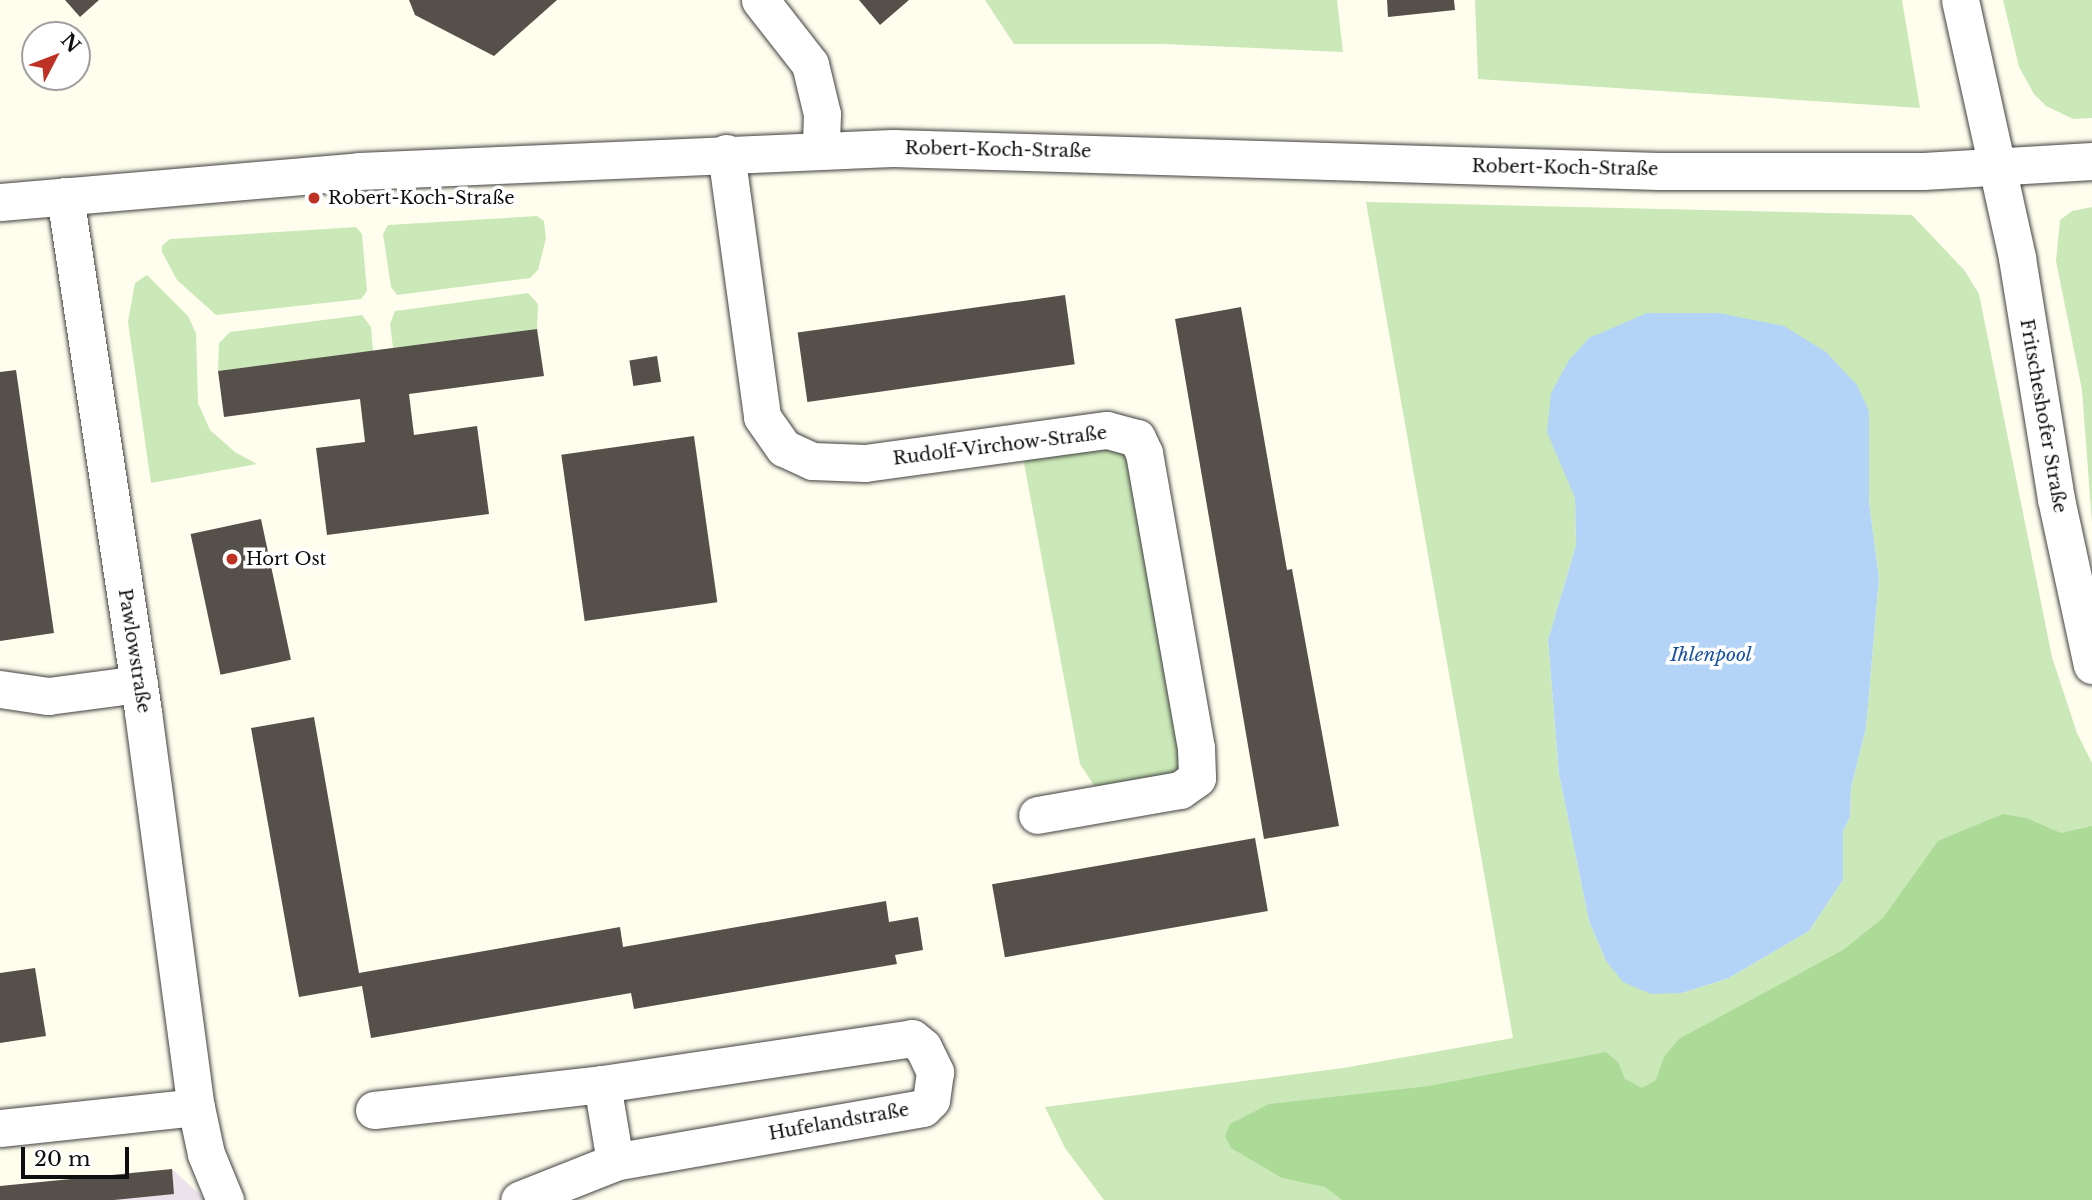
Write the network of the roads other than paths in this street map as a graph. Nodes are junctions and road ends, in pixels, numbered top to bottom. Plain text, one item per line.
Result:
1 (761, 0) edge
2 (1960, 0) edge
3 (821, 150) junction
4 (726, 153) junction
5 (2092, 161) edge
6 (1998, 166) junction
7 (65, 196) junction
8 (0, 202) edge
9 (2092, 665) edge
10 (139, 684) junction
11 (0, 689) edge
12 (1037, 815) dead end
13 (602, 1084) junction
14 (196, 1107) junction
15 (374, 1110) dead end
16 (0, 1128) edge
17 (615, 1162) junction
18 (222, 1199) edge
19 (519, 1200) edge

1 - 3 street
2 - 6 street, Fritscheshofer Straße
3 - 4 street, Robert-Koch-Straße
3 - 6 street, Robert-Koch-Straße
4 - 7 street, Robert-Koch-Straße
4 - 12 street, Rudolf-Virchow-Straße
5 - 6 street, Robert-Koch-Straße
6 - 9 street, Fritscheshofer Straße
7 - 8 street, Robert-Koch-Straße
7 - 10 street, Pawlowstraße
10 - 11 street
10 - 14 street, Pawlowstraße
13 - 15 street, Hufelandstraße
13 - 17 street
13 - 17 street, Hufelandstraße
14 - 16 street
14 - 18 street
17 - 19 street, Hufelandstraße

